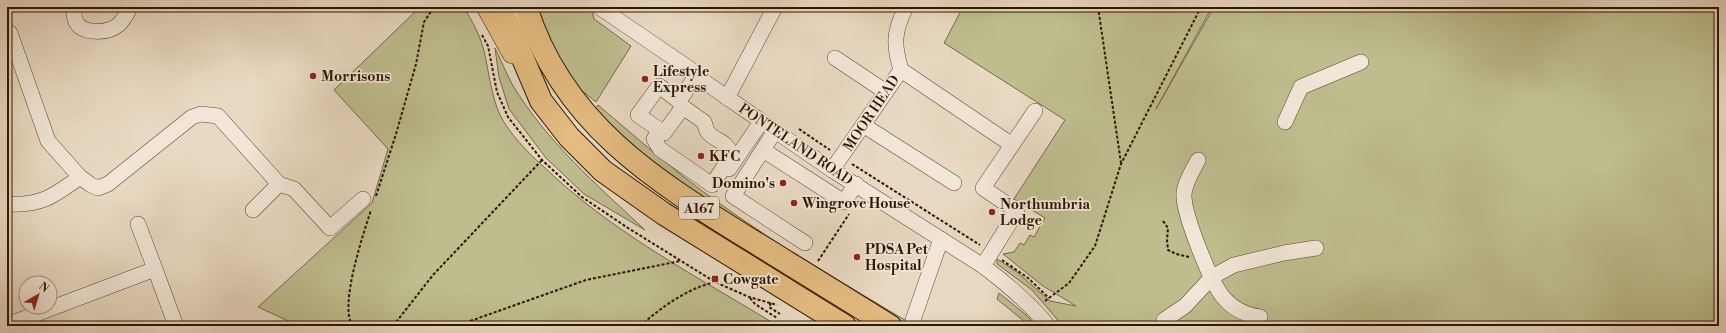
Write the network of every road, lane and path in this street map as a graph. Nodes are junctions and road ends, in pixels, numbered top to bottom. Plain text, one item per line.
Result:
1 (73, 7) edge
2 (130, 7) edge
3 (434, 7) edge
4 (486, 7) edge
5 (501, 7) edge
6 (514, 7) edge
7 (526, 7) edge
8 (599, 7) edge
9 (775, 7) edge
10 (906, 7) edge
11 (1098, 7) edge
12 (1200, 7) edge
13 (7, 34) edge
14 (482, 34) dead end
15 (835, 58) dead end
16 (1361, 62) dead end
17 (528, 70) junction
18 (901, 70) junction
19 (693, 72) junction
20 (886, 92) junction
21 (727, 98) junction
22 (541, 101) junction
23 (681, 104) junction
24 (1035, 111) dead end
25 (761, 122) junction
26 (1285, 122) dead end
27 (863, 124) junction
28 (795, 126) dead end
29 (660, 130) junction
30 (775, 132) junction
31 (1012, 145) junction
32 (763, 150) junction
33 (841, 157) junction
34 (542, 160) junction
35 (1198, 160) dead end
36 (1121, 164) junction
37 (728, 170) dead end
38 (832, 170) junction
39 (80, 177) junction
40 (954, 183) dead end
41 (279, 184) junction
42 (856, 184) junction
43 (370, 203) junction
44 (7, 204) edge
45 (252, 210) dead end
46 (851, 210) dead end
47 (1163, 221) dead end
48 (138, 224) dead end
49 (941, 239) junction
50 (805, 243) dead end
51 (1316, 248) dead end
52 (992, 252) junction
53 (1203, 255) junction
54 (681, 261) junction
55 (815, 265) dead end
56 (983, 266) junction
57 (155, 269) junction
58 (1212, 278) junction
59 (715, 282) junction
60 (749, 297) junction
61 (771, 303) junction
62 (782, 307) dead end
63 (780, 314) dead end
64 (1260, 317) dead end
65 (777, 318) dead end
66 (914, 320) dead end
67 (1164, 320) dead end
68 (7, 325) edge
69 (176, 326) edge
70 (353, 326) edge
71 (393, 326) edge
72 (456, 326) edge
73 (640, 326) edge
74 (845, 326) edge
75 (890, 326) edge
76 (1048, 326) edge

1 - 2 street
3 - 43 path
4 - 22 main road, A167
5 - 17 highway, A167
6 - 17 street
7 - 75 highway, A167
8 - 19 street, PONTELAND ROAD
9 - 21 street
10 - 18 street, MOOR HEAD
11 - 36 path
12 - 36 path
13 - 39 street
14 - 34 path
15 - 20 street
16 - 26 street
17 - 22 highway, A167
18 - 20 street, MOOR HEAD
18 - 31 street
19 - 21 street, PONTELAND ROAD
19 - 23 street
20 - 27 street, MOOR HEAD
21 - 25 street, PONTELAND ROAD
22 - 74 highway, A167
23 - 29 street
23 - 29 street
23 - 29 street
24 - 31 street
25 - 30 street, PONTELAND ROAD
25 - 37 street
27 - 33 street, MOOR HEAD
27 - 40 street
28 - 33 path
30 - 32 street
30 - 38 street, PONTELAND ROAD
31 - 52 street
32 - 42 street
32 - 50 street
33 - 38 street, MOOR HEAD
33 - 52 path
34 - 54 path
34 - 71 path
35 - 53 street
36 - 52 path
38 - 42 street, PONTELAND ROAD
39 - 41 street
39 - 44 street
41 - 43 street
41 - 45 street
42 - 49 street, PONTELAND ROAD
43 - 70 path
46 - 55 path
47 - 53 path
48 - 57 street
49 - 56 street, PONTELAND ROAD
49 - 66 street
51 - 58 street
52 - 56 street
53 - 58 street
54 - 59 path
54 - 72 path
56 - 76 street, PONTELAND ROAD
57 - 68 street
57 - 69 street
58 - 64 street
58 - 67 street
59 - 60 path
59 - 73 path
60 - 61 path
60 - 65 path
61 - 62 path
61 - 63 path

